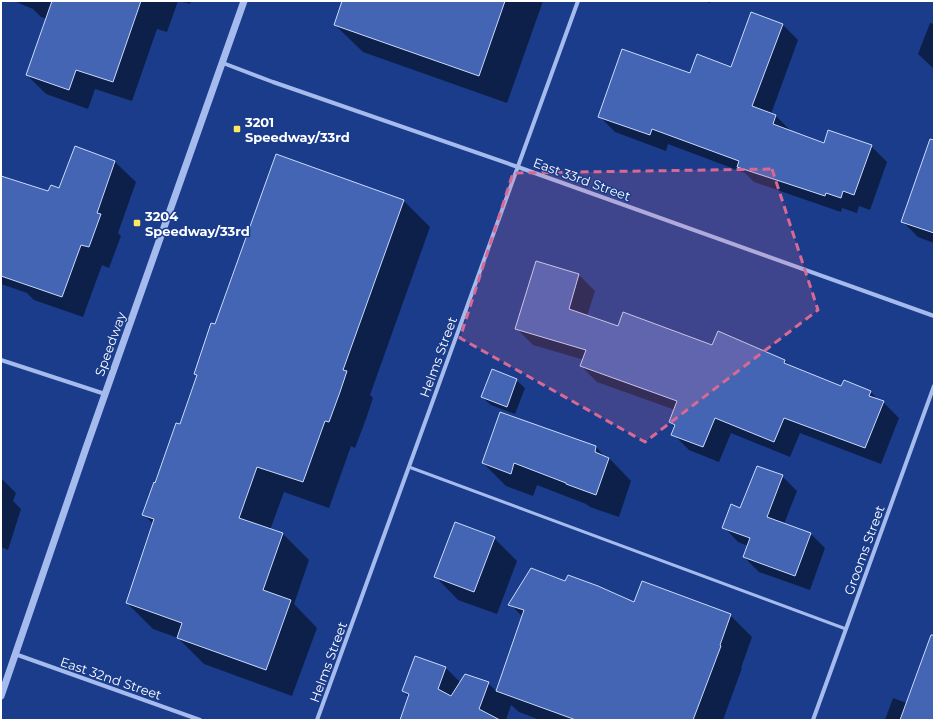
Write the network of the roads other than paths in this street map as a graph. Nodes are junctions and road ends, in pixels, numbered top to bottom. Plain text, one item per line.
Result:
1 (244, 1) edge
2 (578, 1) edge
3 (223, 63) junction
4 (518, 167) junction
5 (934, 316) edge
6 (1, 360) edge
7 (934, 386) edge
8 (105, 394) junction
9 (409, 467) junction
10 (846, 629) junction
11 (15, 654) junction
12 (1, 696) edge
13 (200, 720) edge
14 (317, 720) edge
15 (813, 720) edge

1 - 3 street, Speedway
2 - 4 street, Helms Street
3 - 4 street, East 33rd Street
3 - 8 street, Speedway
4 - 5 street, East 33rd Street
4 - 9 street, Helms Street
6 - 8 street
7 - 10 street, Grooms Street
8 - 11 street, Speedway
9 - 10 lane
9 - 14 street, Helms Street
10 - 15 street, Grooms Street
11 - 12 street, Speedway
11 - 13 street, East 32nd Street

